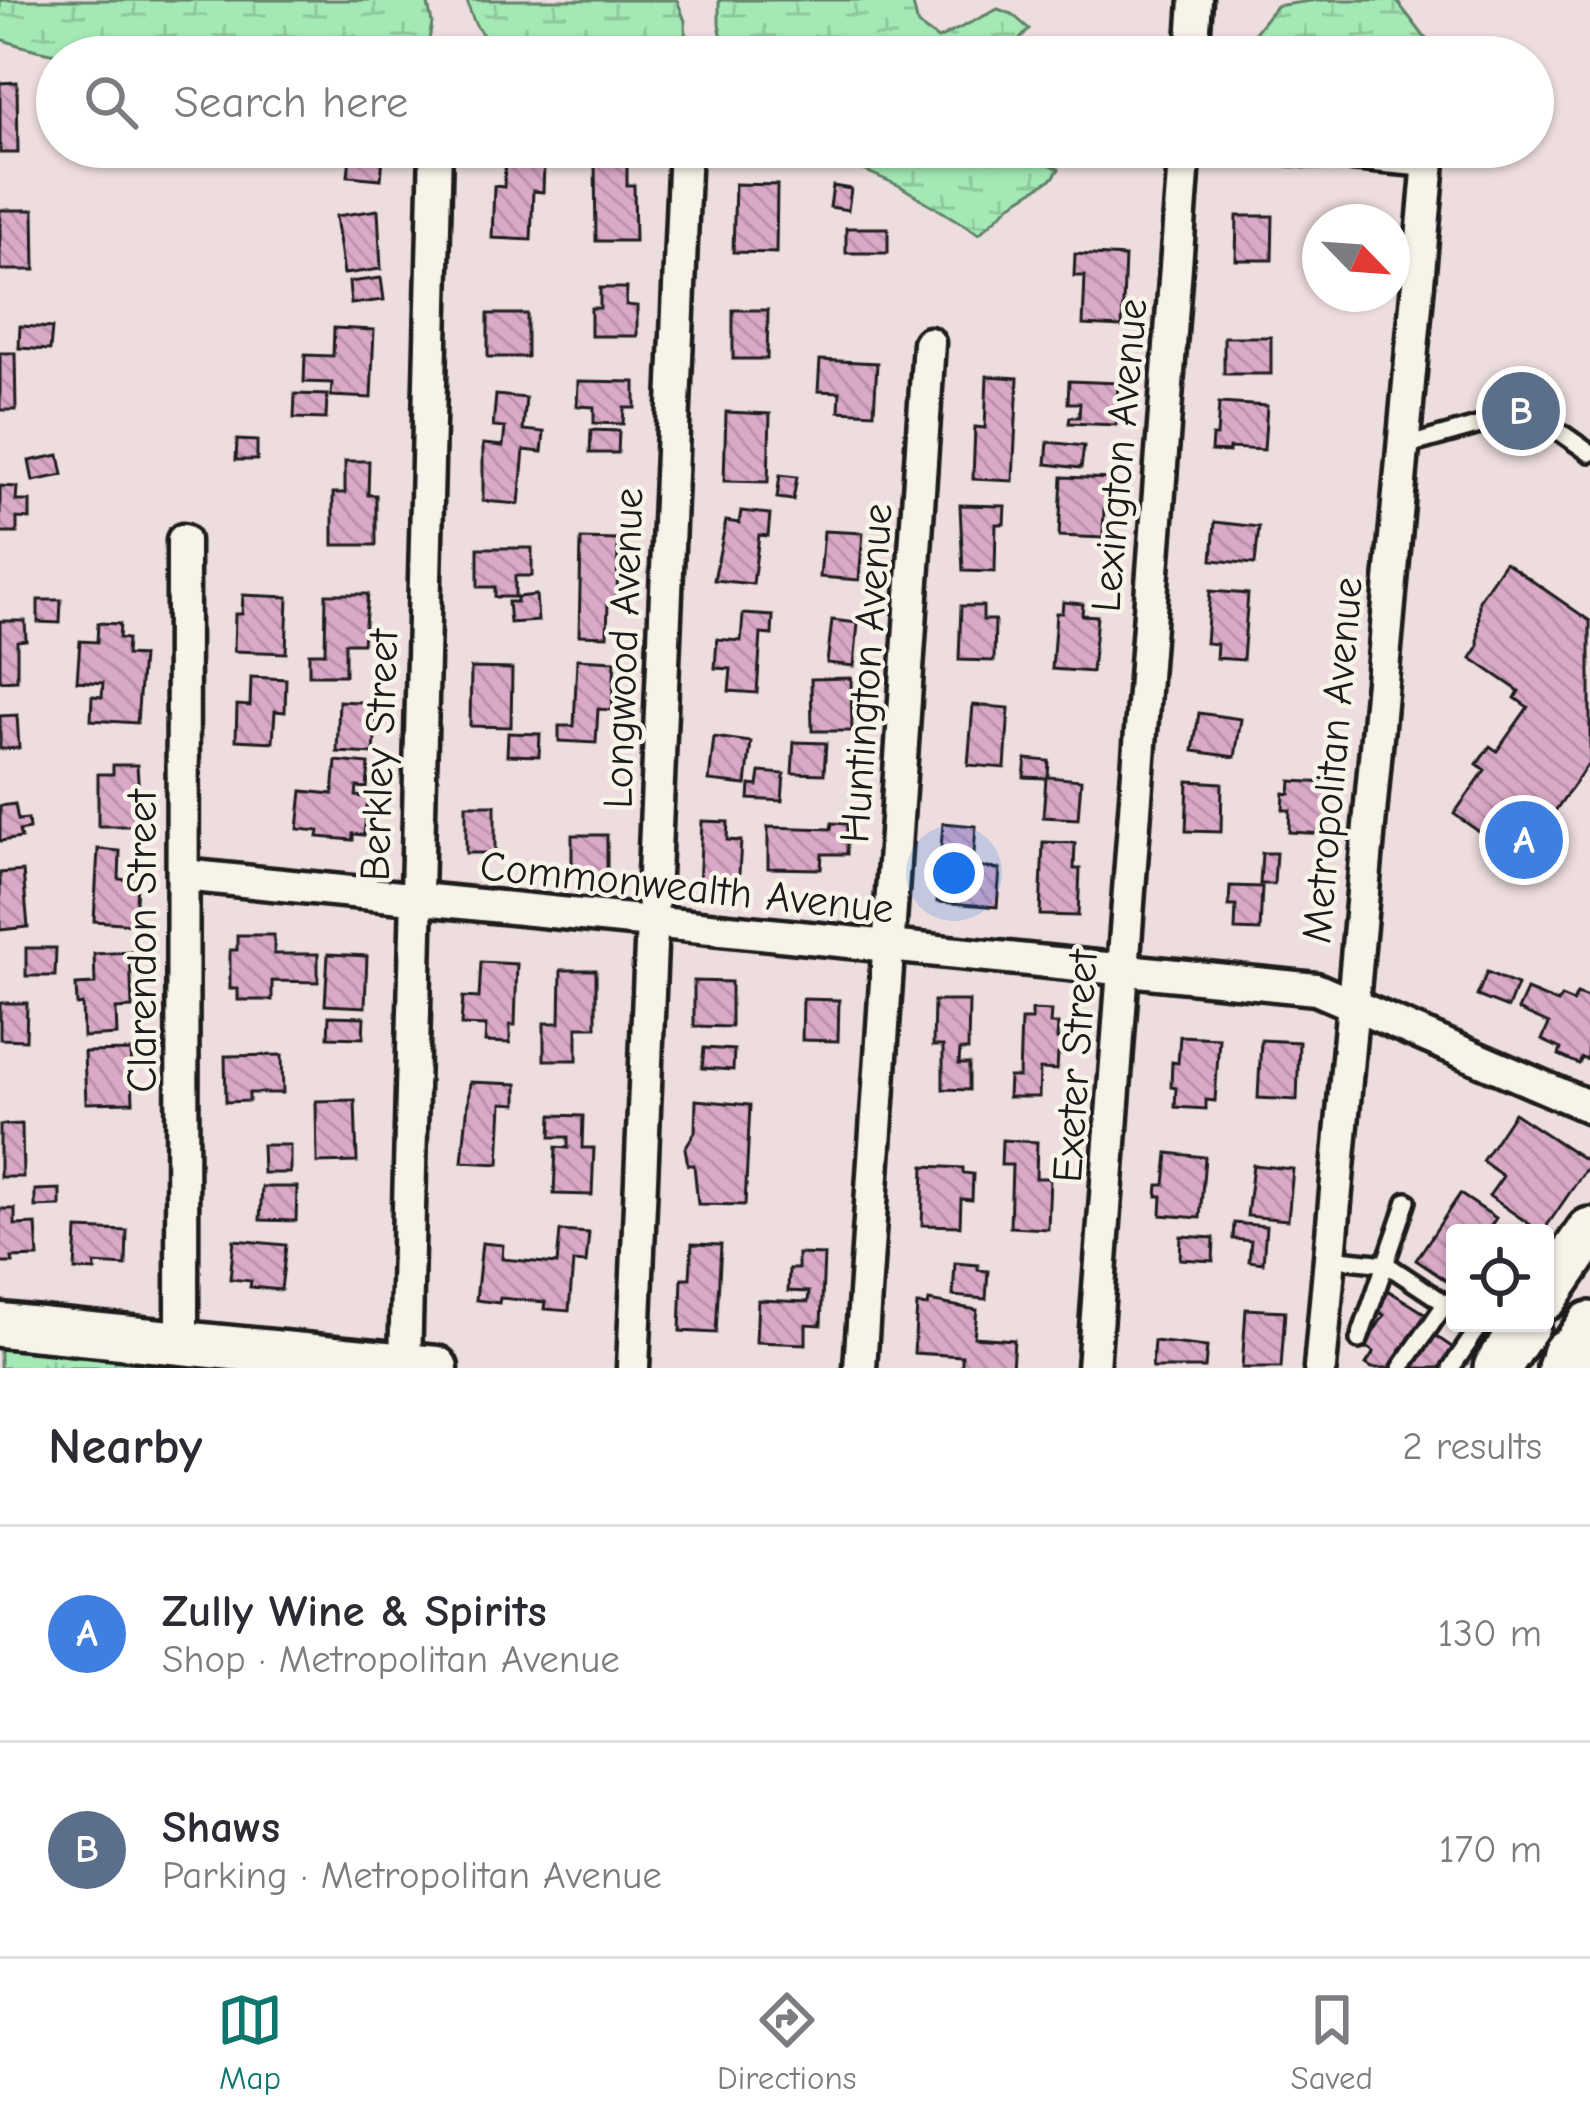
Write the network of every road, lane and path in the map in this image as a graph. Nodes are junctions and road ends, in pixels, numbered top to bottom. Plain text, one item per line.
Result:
1 (1196, 0) edge
2 (1193, 36) edge
3 (435, 168) edge
4 (685, 168) edge
5 (1183, 168) edge
6 (1428, 168) edge
7 (929, 344) dead end
8 (1402, 446) junction
9 (1590, 453) edge
10 (183, 540) dead end
11 (1136, 770) joint
12 (183, 875) junction
13 (417, 900) junction
14 (652, 922) junction
15 (889, 948) junction
16 (1123, 970) junction
17 (1352, 1004) junction
18 (1590, 1107) edge
19 (1407, 1201) dead end
20 (1590, 1231) edge
21 (1330, 1258) junction
22 (1386, 1264) junction
23 (1554, 1283) edge
24 (1446, 1303) edge
25 (1446, 1311) edge
26 (0, 1324) edge
27 (1359, 1340) dead end
28 (182, 1342) junction
29 (1531, 1345) edge
30 (420, 1366) edge
31 (633, 1368) edge
32 (860, 1368) edge
33 (1093, 1368) edge
34 (1320, 1368) edge
35 (1401, 1368) edge
36 (1451, 1368) edge

1 - 2 street
3 - 13 street, Berkley Street
4 - 14 street, Longwood Avenue
5 - 11 street, Lexington Avenue
6 - 8 street, Metropolitan Avenue
7 - 15 street, Huntington Avenue
8 - 9 lane
8 - 17 street, Metropolitan Avenue
10 - 12 street, Clarendon Street
11 - 16 street, Exeter Street
12 - 13 street, Commonwealth Avenue
12 - 28 street, Clarendon Street
13 - 14 street, Commonwealth Avenue
13 - 30 street, Berkley Street
14 - 15 street, Commonwealth Avenue
14 - 31 street, Longwood Avenue
15 - 16 street, Commonwealth Avenue
15 - 32 street, Huntington Avenue
16 - 17 street, Commonwealth Avenue
16 - 33 street, Exeter Street
17 - 18 street, Commonwealth Avenue
17 - 21 street, Metropolitan Avenue
19 - 22 lane
20 - 23 main road
21 - 22 lane
21 - 34 street, Metropolitan Avenue
22 - 24 lane
22 - 27 lane
25 - 35 lane
26 - 28 main road
28 - 30 main road
29 - 36 lane

